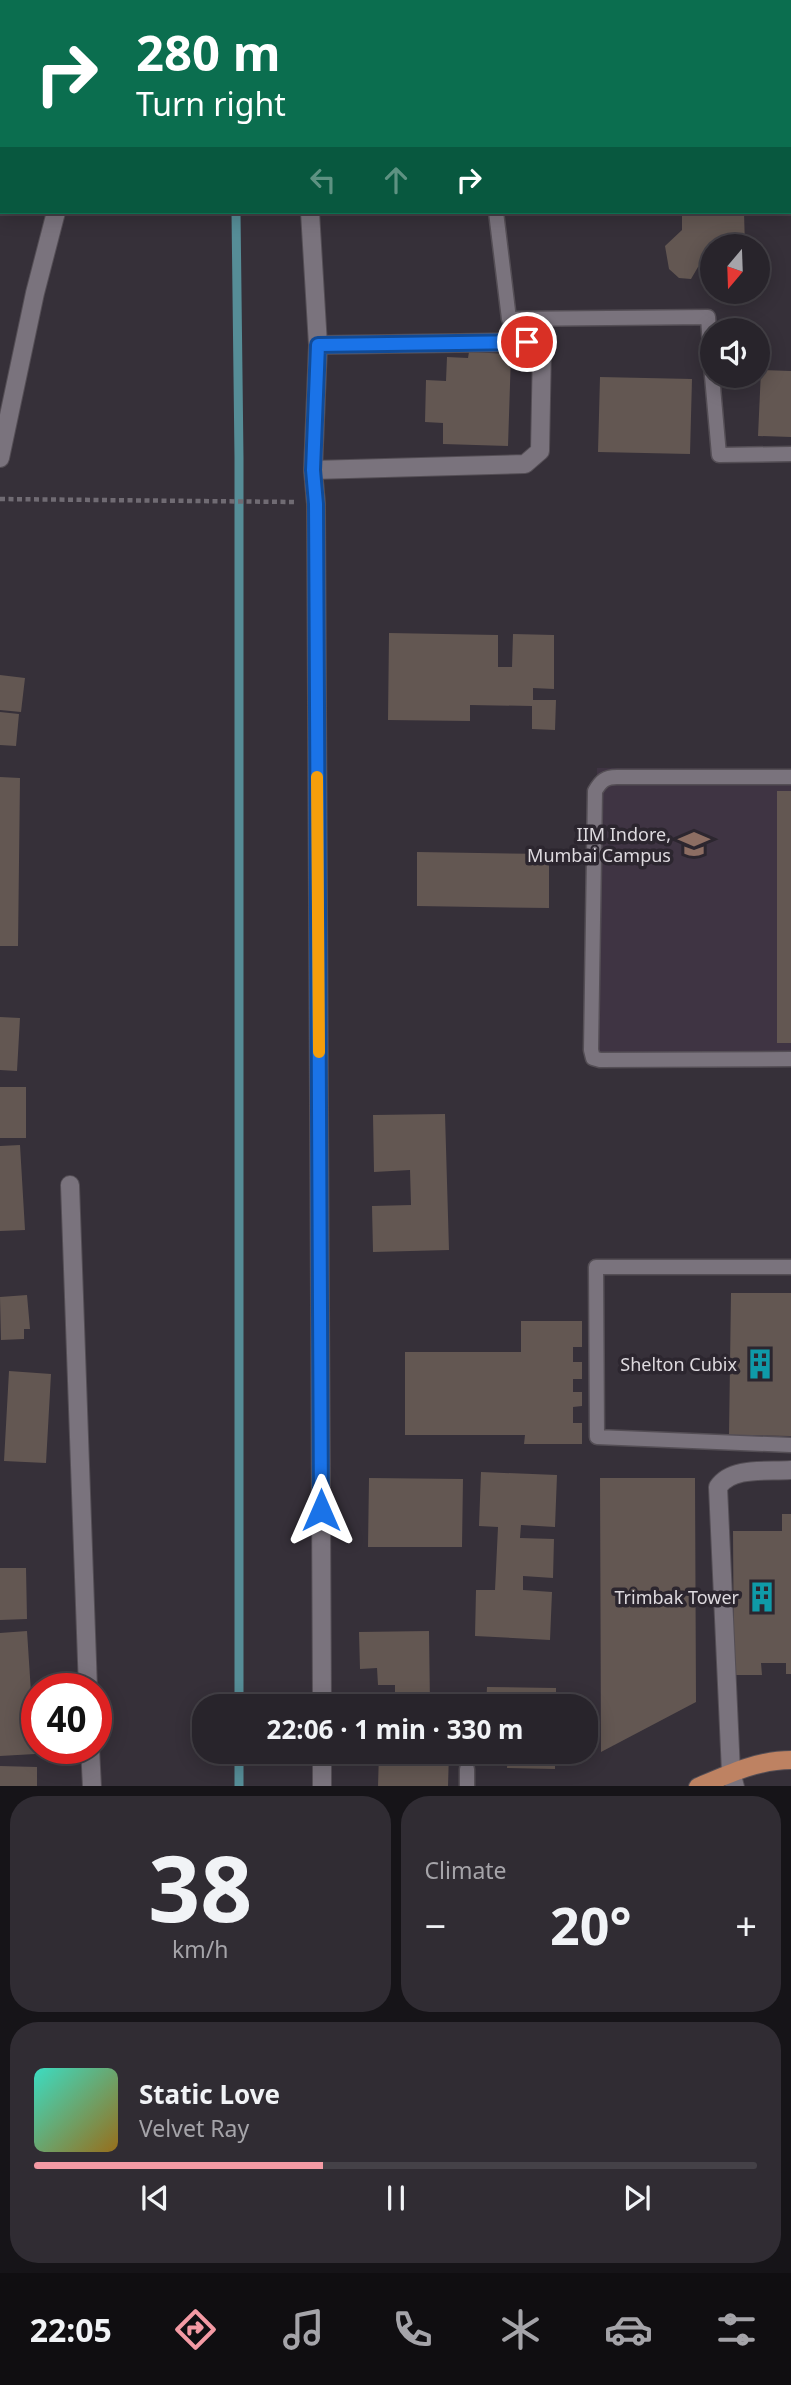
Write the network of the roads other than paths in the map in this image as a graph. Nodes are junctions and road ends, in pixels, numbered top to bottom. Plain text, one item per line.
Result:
1 (55, 214) edge
2 (310, 214) edge
3 (496, 214) edge
4 (708, 318) edge
5 (318, 345) junction
6 (713, 388) edge
7 (791, 454) edge
8 (0, 458) edge
9 (313, 470) junction
10 (791, 777) edge
11 (791, 1059) edge
12 (70, 1185) dead end
13 (791, 1267) edge
14 (791, 1445) edge
15 (791, 1471) edge
16 (87, 1673) edge
17 (322, 1694) edge
18 (791, 1750) edge
19 (782, 1760) edge
20 (91, 1764) edge
21 (322, 1764) edge
22 (467, 1769) dead end
23 (733, 1779) edge
24 (92, 1786) edge
25 (322, 1786) edge
26 (467, 1786) edge
27 (702, 1786) edge

1 - 8 street
2 - 5 street
3 - 4 lane
5 - 9 street
5 - 9 street
6 - 7 lane
9 - 17 street
10 - 11 lane
12 - 16 street
13 - 14 lane
15 - 23 street
18 - 19 street
19 - 23 main road
20 - 24 street
21 - 25 street
22 - 26 lane
23 - 27 main road

